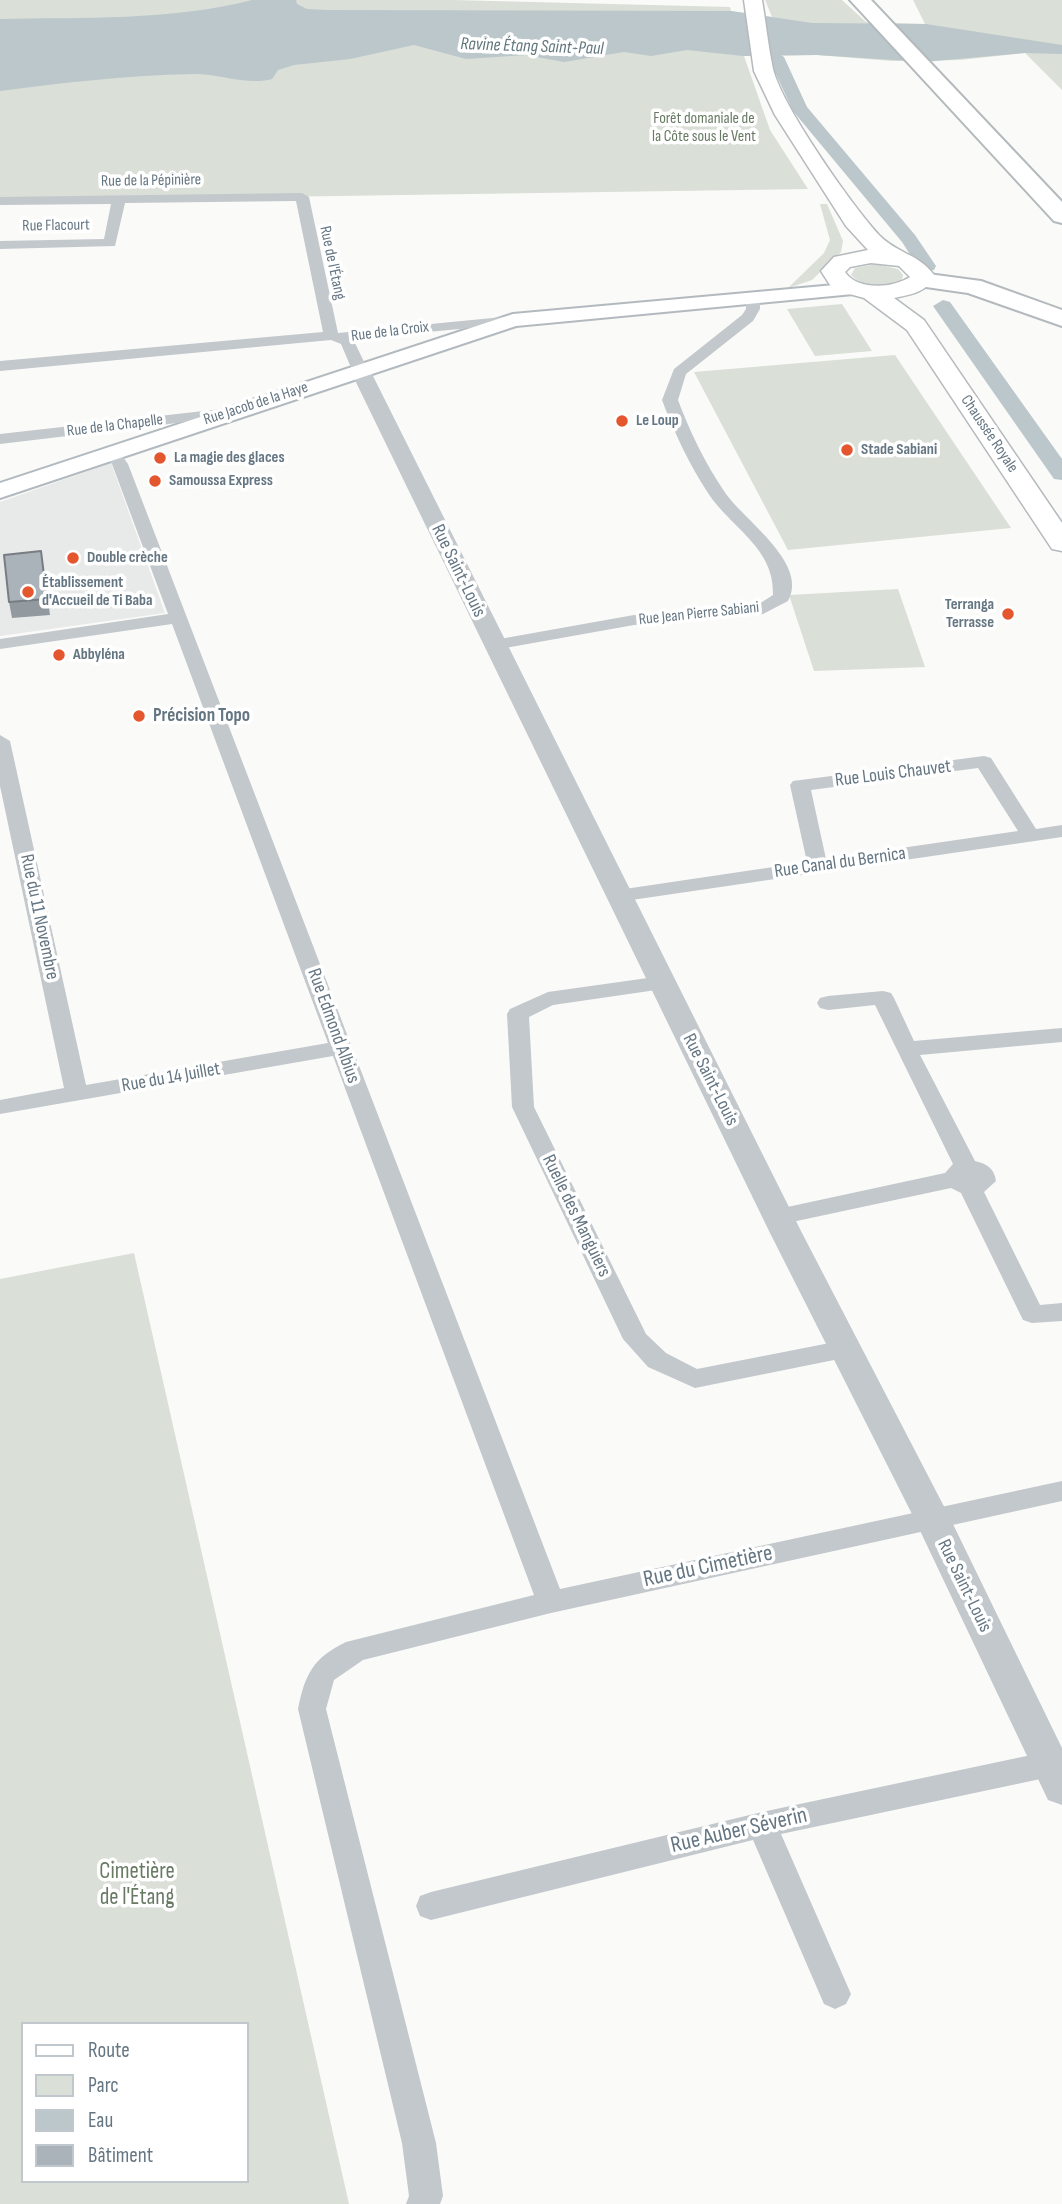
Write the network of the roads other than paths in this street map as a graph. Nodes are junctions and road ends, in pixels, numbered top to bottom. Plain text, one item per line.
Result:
1 (862, 2) edge
2 (754, 5) edge
3 (944, 70) junction
4 (983, 101) dead end
5 (302, 197) joint
6 (119, 199) junction
7 (0, 201) edge
8 (1062, 216) edge
9 (854, 221) junction
10 (0, 245) edge
11 (892, 257) junction
12 (851, 258) junction
13 (834, 276) junction
14 (916, 283) junction
15 (864, 290) junction
16 (780, 295) junction
17 (752, 298) junction
18 (1062, 318) edge
19 (513, 320) junction
20 (916, 325) junction
21 (336, 337) junction
22 (0, 366) edge
23 (360, 370) junction
24 (230, 412) junction
25 (102, 429) junction
26 (0, 439) edge
27 (120, 450) junction
28 (0, 491) edge
29 (1062, 543) edge
30 (178, 618) junction
31 (0, 644) edge
32 (494, 645) junction
33 (0, 741) edge
34 (1062, 831) edge
35 (1030, 835) junction
36 (818, 867) junction
37 (618, 896) junction
38 (662, 983) junction
39 (828, 1003) dead end
40 (1062, 1035) edge
41 (341, 1048) junction
42 (906, 1049) junction
43 (77, 1094) junction
44 (0, 1107) edge
45 (964, 1178) junction
46 (778, 1217) junction
47 (1062, 1312) edge
48 (845, 1349) junction
49 (1062, 1490) edge
50 (932, 1518) junction
51 (551, 1602) junction
52 (1056, 1776) edge
53 (762, 1825) junction
54 (430, 1906) dead end
55 (835, 1994) dead end
56 (423, 2204) edge

1 - 3 highway
2 - 9 main road
3 - 4 highway
3 - 8 highway
5 - 6 street, Rue de la Pépinière
5 - 21 street, Rue de l'Étang
6 - 7 street, Rue de la Pépinière
6 - 10 street, Rue Flacourt
9 - 11 main road
9 - 12 main road
11 - 12 main road
11 - 14 main road
12 - 13 main road
13 - 15 main road, Chaussée Royale
13 - 16 main road, Rue de la Croix
14 - 15 main road
14 - 18 highway
14 - 20 main road, Chaussée Royale
15 - 16 main road, Rue de la Croix
15 - 20 main road, Chaussée Royale
16 - 17 main road, Rue de la Croix
17 - 19 main road, Rue de la Croix
17 - 32 street, Rue Jean Pierre Sabiani
19 - 21 street, Rue de la Croix
19 - 23 main road, Rue Jacob de la Haye
20 - 29 main road, Chaussée Royale
21 - 22 street, Rue de la Croix
21 - 23 street
23 - 24 main road, Rue Jacob de la Haye
23 - 32 street, Rue Saint-Louis
24 - 25 street, Rue de la Chapelle
24 - 27 main road, Rue Jacob de la Haye
25 - 26 street, Rue de la Chapelle
25 - 27 street, Rue Edmond Albius
27 - 28 main road, Rue Jacob de la Haye
27 - 30 street, Rue Edmond Albius
30 - 31 street
30 - 41 street, Rue Edmond Albius
32 - 37 street, Rue Saint-Louis
33 - 43 street, Rue du 11 Novembre
34 - 35 street, Rue Canal du Bernica
35 - 36 street, Rue Canal du Bernica
35 - 36 street, Rue Louis Chauvet
36 - 37 street, Rue Canal du Bernica
37 - 38 street, Rue Saint-Louis
38 - 46 street, Rue Saint-Louis
38 - 48 street, Ruelle des Manguiers
39 - 42 street
40 - 42 street
41 - 43 street, Rue du 14 Juillet
41 - 51 street, Rue Edmond Albius
42 - 45 street
43 - 44 street, Rue du 14 Juillet
45 - 46 street
45 - 47 street
46 - 48 street, Rue Saint-Louis
48 - 50 street, Rue Saint-Louis
49 - 50 street, Rue du Cimetière
50 - 51 street, Rue du Cimetière
50 - 52 street, Rue Saint-Louis
51 - 56 street, Rue du Cimetière
52 - 53 street, Rue Auber Séverin
53 - 54 street, Rue Auber Séverin
53 - 55 street

